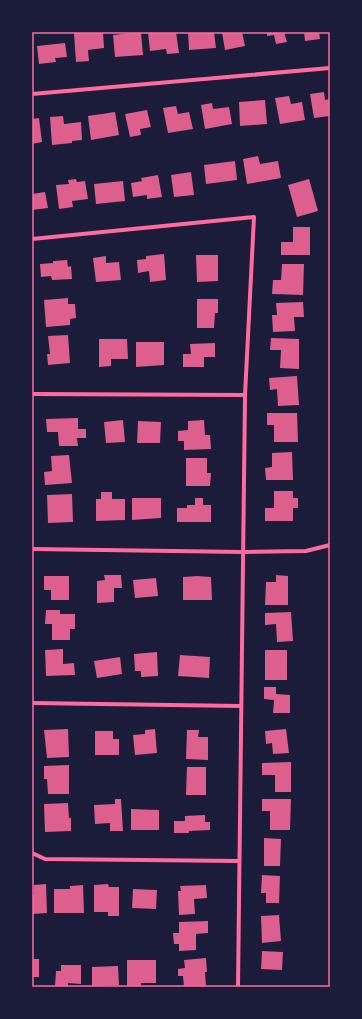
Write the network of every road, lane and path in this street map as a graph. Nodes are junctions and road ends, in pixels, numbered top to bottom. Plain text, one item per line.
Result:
1 (330, 68) edge
2 (32, 94) edge
3 (32, 239) edge
4 (32, 394) edge
5 (245, 395) junction
6 (330, 545) edge
7 (32, 549) edge
8 (243, 552) junction
9 (32, 703) edge
10 (241, 706) junction
11 (32, 853) edge
12 (239, 861) junction
13 (238, 987) edge

1 - 2 street
3 - 5 street
4 - 5 street
5 - 8 street
6 - 8 street
7 - 8 street
8 - 10 street
9 - 10 street
10 - 12 street
11 - 12 street
12 - 13 street

